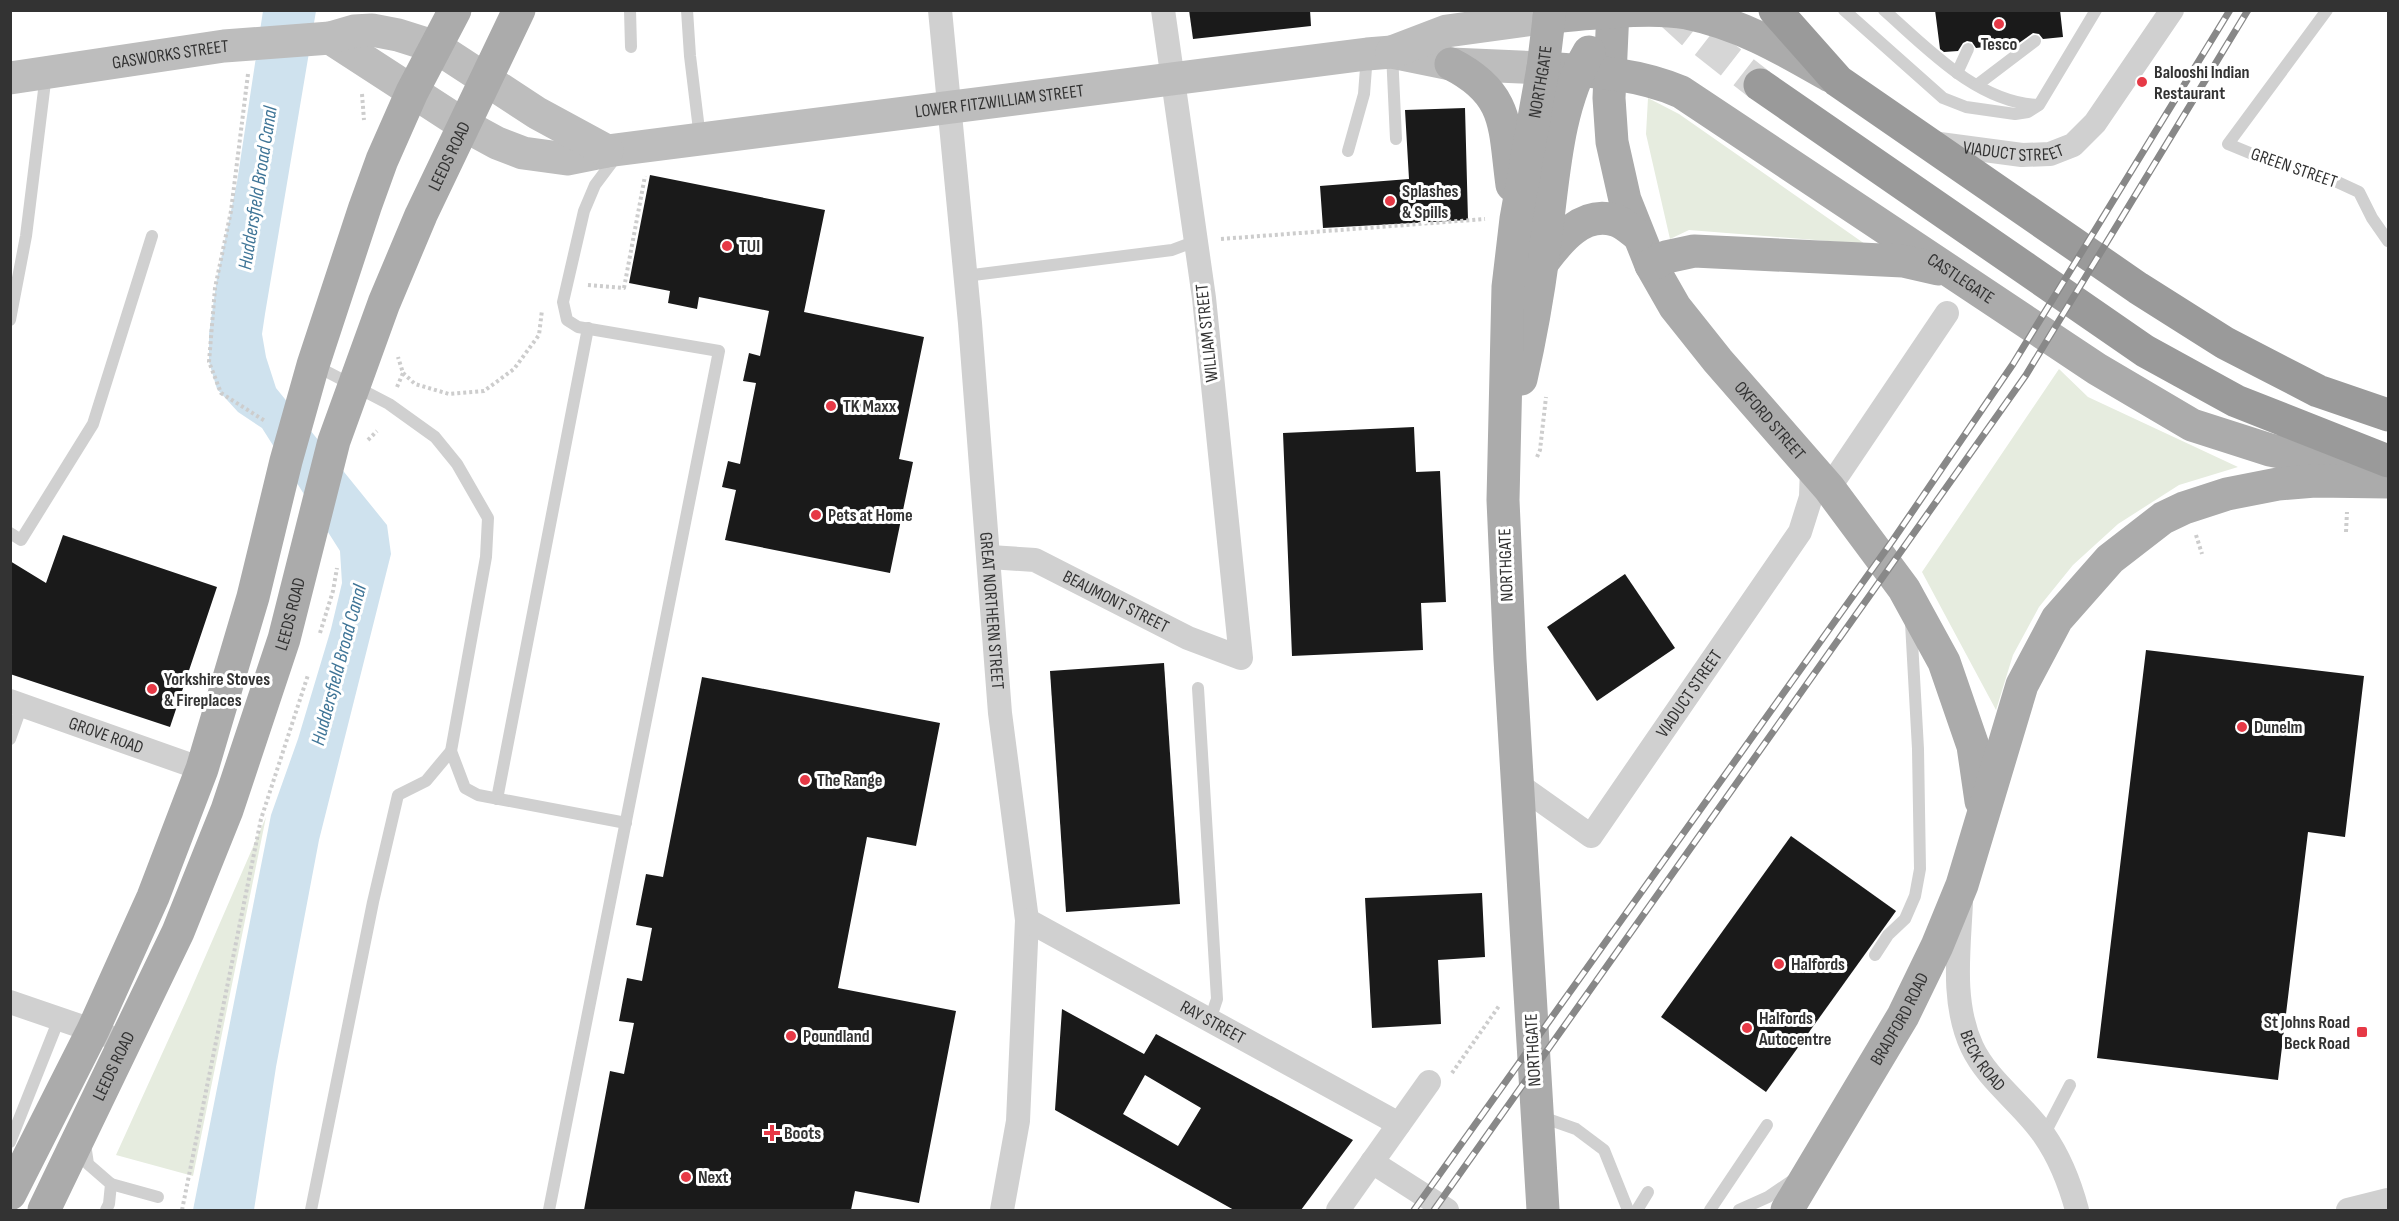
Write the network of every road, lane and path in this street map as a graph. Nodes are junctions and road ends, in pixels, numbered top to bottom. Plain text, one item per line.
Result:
1 (455, 10) edge
2 (519, 10) edge
3 (630, 10) edge
4 (687, 10) edge
5 (940, 10) edge
6 (1164, 10) edge
7 (1775, 10) edge
8 (1844, 10) edge
9 (1884, 10) edge
10 (2096, 10) edge
11 (2327, 10) edge
12 (1613, 11) edge
13 (2169, 12) edge
14 (1549, 14) edge
15 (330, 38) junction
16 (2035, 40) dead end
17 (631, 46) dead end
18 (436, 47) junction
19 (1968, 49) dead end
20 (1379, 53) junction
21 (1452, 64) junction
22 (1543, 68) junction
23 (249, 70) dead end
24 (1594, 72) junction
25 (46, 73) junction
26 (1957, 73) junction
27 (10, 78) edge
28 (1173, 78) junction
29 (485, 80) junction
30 (1838, 81) junction
31 (1760, 85) tunnel mouth
32 (1977, 85) junction
33 (412, 92) junction
34 (2039, 105) junction
35 (949, 106) junction
36 (464, 125) junction
37 (700, 139) junction
38 (1396, 139) dead end
39 (1930, 143) junction
40 (627, 149) junction
41 (1348, 151) dead end
42 (1516, 219) junction
43 (1638, 235) junction
44 (152, 236) dead end
45 (1196, 241) junction
46 (2388, 241) edge
47 (1543, 262) junction
48 (1651, 265) junction
49 (1955, 273) junction
50 (965, 276) junction
51 (567, 283) junction
52 (544, 302) dead end
53 (1947, 313) dead end
54 (10, 320) edge
55 (588, 328) junction
56 (313, 364) junction
57 (403, 373) dead end
58 (354, 386) junction
59 (1546, 392) dead end
60 (2388, 415) edge
61 (266, 422) dead end
62 (1506, 441) junction
63 (1536, 459) dead end
64 (2388, 461) edge
65 (2388, 473) edge
66 (1820, 478) junction
67 (2388, 482) edge
68 (10, 533) edge
69 (990, 557) junction
70 (1909, 598) junction
71 (1241, 658) joint
72 (1198, 688) dead end
73 (16, 703) edge
74 (10, 739) edge
75 (451, 751) junction
76 (201, 769) junction
77 (1519, 785) junction
78 (498, 799) junction
79 (1982, 812) junction
80 (261, 819) dead end
81 (626, 823) junction
82 (1962, 885) junction
83 (1027, 920) junction
84 (1875, 955) dead end
85 (1528, 964) junction
86 (10, 1002) edge
87 (59, 1019) junction
88 (1210, 1020) junction
89 (93, 1030) junction
90 (125, 1042) junction
91 (1429, 1082) joint
92 (2070, 1085) dead end
93 (1537, 1115) junction
94 (1399, 1124) junction
95 (1767, 1125) dead end
96 (83, 1131) junction
97 (2044, 1135) junction
98 (10, 1142) edge
99 (1372, 1162) junction
100 (1811, 1168) junction
101 (111, 1184) junction
102 (1648, 1192) dead end
103 (10, 1194) edge
104 (158, 1197) dead end
105 (2388, 1200) edge
106 (44, 1210) edge
107 (106, 1210) edge
108 (182, 1210) edge
109 (311, 1210) edge
110 (549, 1210) edge
111 (1002, 1210) edge
112 (1338, 1210) edge
113 (1447, 1210) edge
114 (1544, 1210) edge
115 (1628, 1210) edge
116 (1637, 1210) edge
117 (1710, 1210) edge
118 (1739, 1210) edge
119 (1787, 1210) edge
120 (2077, 1210) edge
121 (2348, 1210) edge

1 - 18 main road, LEEDS ROAD
2 - 29 main road, LEEDS ROAD
3 - 17 lane
4 - 37 lane
5 - 35 street, GREAT NORTHERN STREET
6 - 28 street, WILLIAM STREET
7 - 30 highway
8 - 34 lane
9 - 26 lane
10 - 34 lane
11 - 46 lane, GREEN STREET
12 - 14 main road
12 - 24 main road
12 - 30 main road
13 - 39 street, VIADUCT STREET
14 - 20 street, LOWER FITZWILLIAM STREET
14 - 22 main road, NORTHGATE
15 - 18 street, GASWORKS STREET
15 - 25 street, GASWORKS STREET
15 - 33 street
16 - 32 lane
18 - 29 street, GASWORKS STREET
18 - 33 main road, LEEDS ROAD
19 - 26 lane
20 - 21 street, LOWER FITZWILLIAM STREET
20 - 28 street, LOWER FITZWILLIAM STREET
20 - 38 lane
20 - 41 lane
21 - 22 street, LOWER FITZWILLIAM STREET
21 - 42 main road
22 - 24 main road, CASTLEGATE
22 - 42 main road, NORTHGATE
23 - 61 path
24 - 43 main road, OXFORD STREET
24 - 47 main road
24 - 49 main road, CASTLEGATE
25 - 27 street, GASWORKS STREET
25 - 54 lane
26 - 32 lane
28 - 35 street, LOWER FITZWILLIAM STREET
28 - 45 street, WILLIAM STREET
29 - 36 main road, LEEDS ROAD
29 - 40 street
30 - 39 highway
31 - 64 highway
32 - 34 lane
33 - 36 street, LOWER FITZWILLIAM STREET
33 - 56 main road, LEEDS ROAD
35 - 37 street, LOWER FITZWILLIAM STREET
35 - 50 street, GREAT NORTHERN STREET
36 - 40 street, LOWER FITZWILLIAM STREET
36 - 58 main road, LEEDS ROAD
37 - 40 street, LOWER FITZWILLIAM STREET
39 - 60 highway
40 - 51 lane
40 - 51 path
42 - 45 path
42 - 62 main road, NORTHGATE
43 - 47 main road
43 - 48 main road, OXFORD STREET
44 - 68 lane
45 - 50 lane
45 - 71 street, WILLIAM STREET
47 - 62 main road
48 - 49 main road
48 - 66 main road, OXFORD STREET
49 - 65 main road, CASTLEGATE
50 - 69 street, GREAT NORTHERN STREET
51 - 55 lane
52 - 57 path
53 - 66 street
55 - 78 lane
55 - 81 lane
56 - 58 lane
56 - 76 main road, LEEDS ROAD
58 - 75 lane
58 - 90 main road, LEEDS ROAD
59 - 63 path
62 - 77 main road, NORTHGATE
66 - 70 main road, OXFORD STREET
66 - 77 street, VIADUCT STREET
67 - 79 main road, BRADFORD ROAD
69 - 71 street, BEAUMONT STREET
69 - 83 street, GREAT NORTHERN STREET
70 - 79 main road, OXFORD STREET
70 - 84 lane
72 - 88 lane
73 - 74 lane
73 - 76 street, GROVE ROAD
75 - 78 lane
75 - 109 lane
76 - 89 main road, LEEDS ROAD
77 - 85 main road, NORTHGATE
78 - 81 lane
79 - 82 main road, BRADFORD ROAD
80 - 108 path
81 - 110 lane
82 - 97 street, BECK ROAD
82 - 100 main road, BRADFORD ROAD
83 - 88 street, RAY STREET
83 - 111 street, GREAT NORTHERN STREET
85 - 91 path
85 - 93 main road, NORTHGATE
86 - 87 street
87 - 89 street
87 - 98 lane
88 - 94 street, RAY STREET
89 - 90 street
89 - 103 main road, LEEDS ROAD
90 - 96 main road, LEEDS ROAD
91 - 94 street
92 - 97 lane
93 - 114 main road
93 - 115 lane
94 - 99 street
95 - 117 lane
96 - 101 lane
96 - 106 main road, LEEDS ROAD
97 - 120 street, BECK ROAD
99 - 112 street
99 - 113 street
100 - 118 lane
100 - 119 main road, BRADFORD ROAD
101 - 104 lane
101 - 107 lane
102 - 116 lane
105 - 121 street

